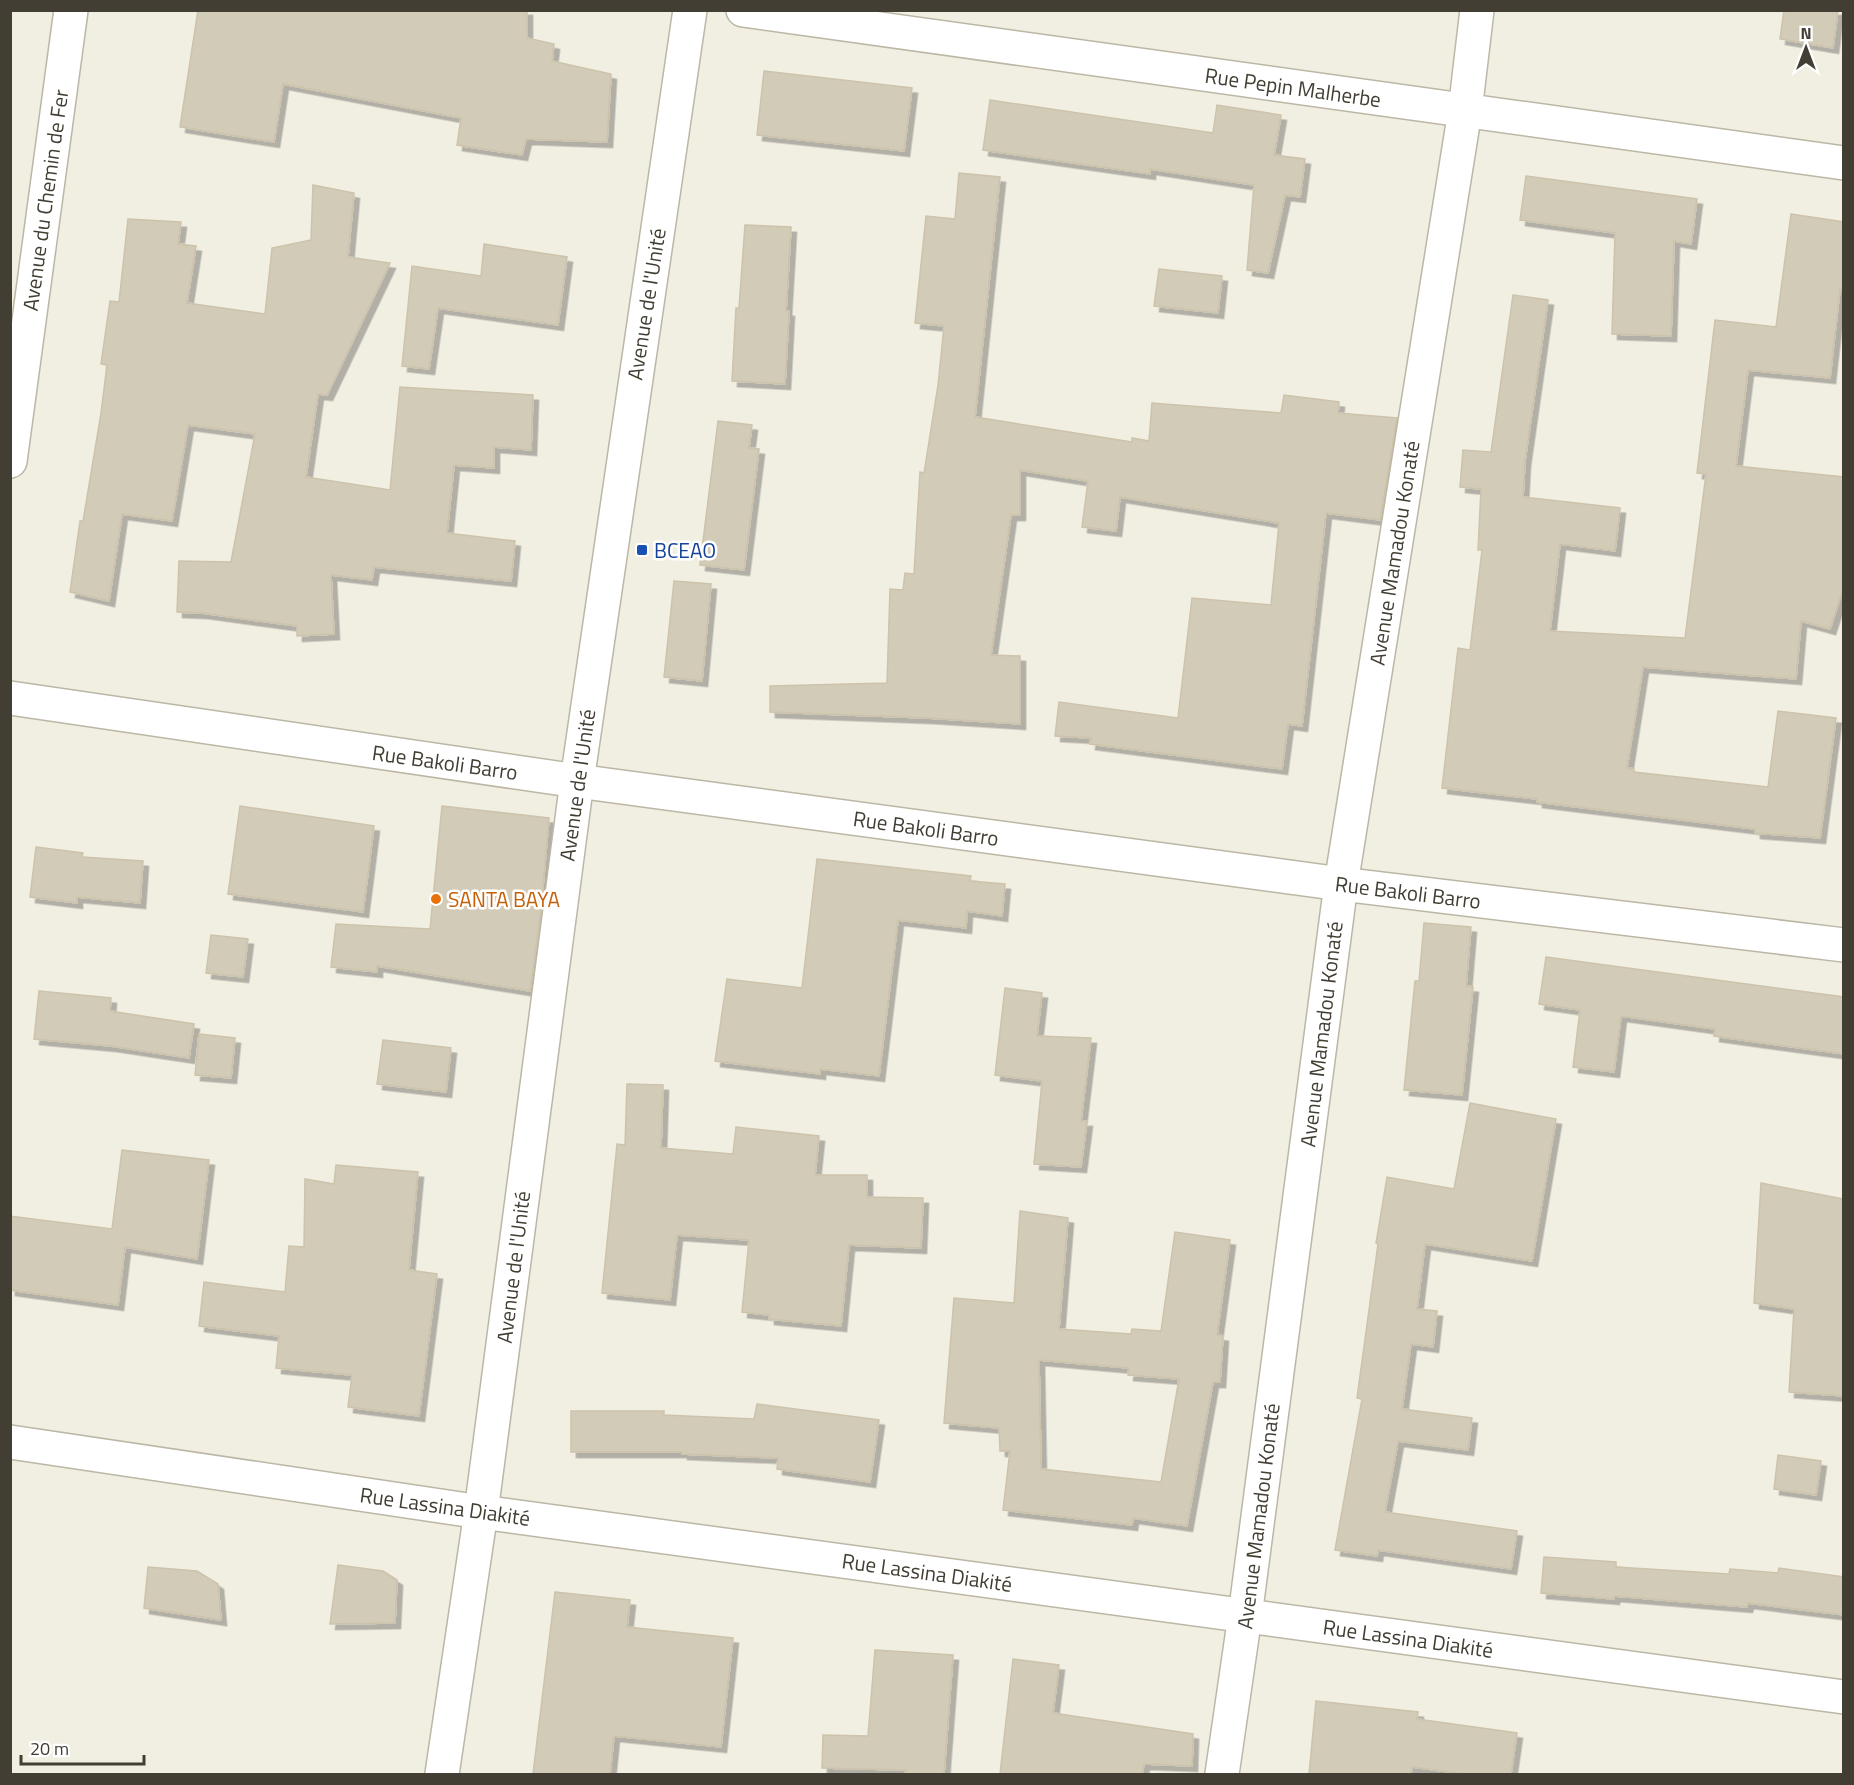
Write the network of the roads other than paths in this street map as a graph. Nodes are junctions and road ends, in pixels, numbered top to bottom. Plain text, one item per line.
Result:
1 (70, 10) edge
2 (690, 10) edge
3 (743, 10) edge
4 (1477, 10) edge
5 (1465, 111) junction
6 (1844, 163) edge
7 (10, 461) edge
8 (10, 698) edge
9 (577, 781) junction
10 (1341, 884) junction
11 (1844, 945) edge
12 (10, 1442) edge
13 (481, 1512) junction
14 (1245, 1616) junction
15 (1844, 1697) edge
16 (442, 1774) edge
17 (1222, 1774) edge

1 - 7 street, Avenue du Chemin de Fer
2 - 9 street, Avenue de l'Unité
3 - 5 street, Rue Pepin Malherbe
4 - 5 street, Avenue Mamadou Konaté
5 - 6 street, Rue Pepin Malherbe
5 - 10 street, Avenue Mamadou Konaté
8 - 9 street, Rue Bakoli Barro
9 - 10 street, Rue Bakoli Barro
9 - 13 street, Avenue de l'Unité
10 - 11 street, Rue Bakoli Barro
10 - 14 street, Avenue Mamadou Konaté
12 - 13 street, Rue Lassina Diakité
13 - 14 street, Rue Lassina Diakité
13 - 16 street, Avenue de l'Unité
14 - 15 street, Rue Lassina Diakité
14 - 17 street, Avenue Mamadou Konaté

